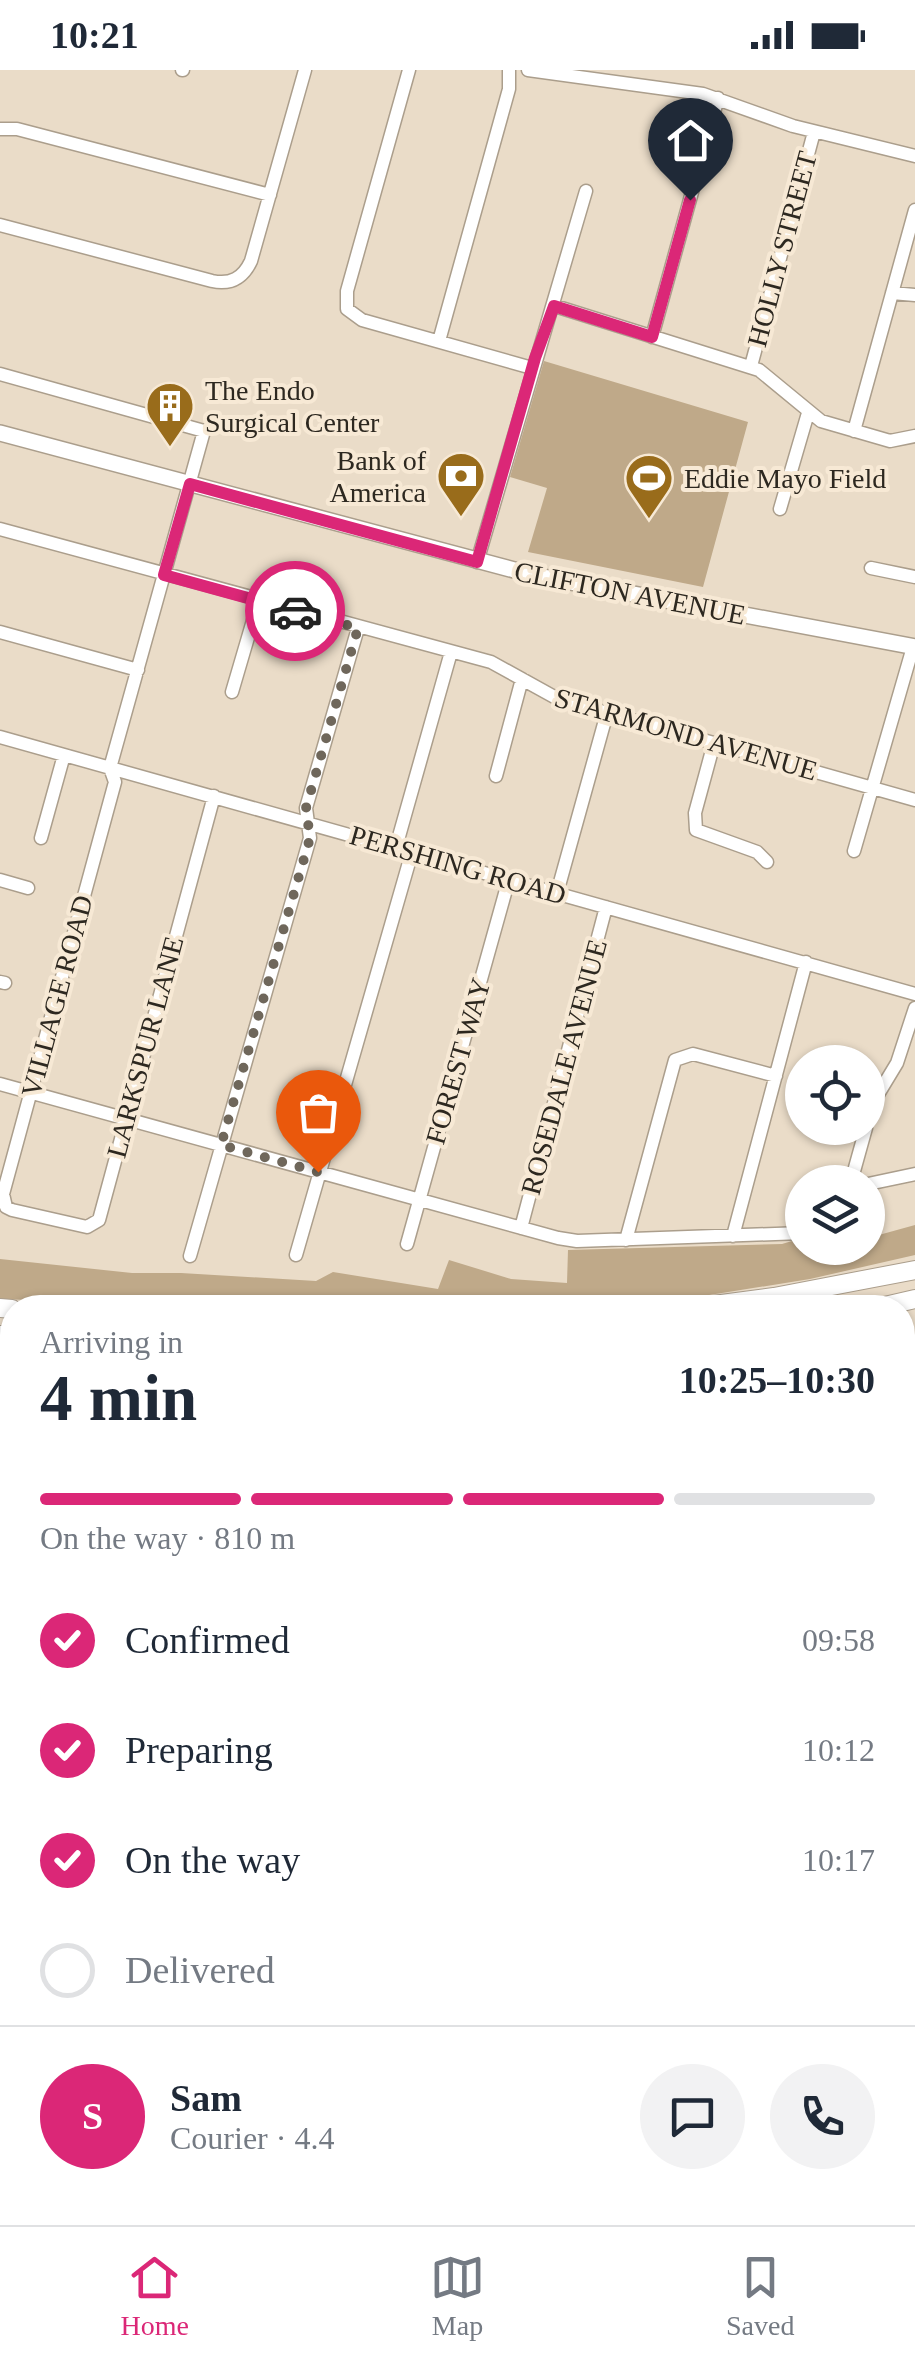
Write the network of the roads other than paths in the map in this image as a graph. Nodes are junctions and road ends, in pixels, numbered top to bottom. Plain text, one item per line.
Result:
1 (305, 70) edge
2 (409, 70) edge
3 (508, 70) edge
4 (528, 70) edge
5 (718, 98) junction
6 (0, 129) edge
7 (814, 132) junction
8 (915, 156) edge
9 (586, 191) dead end
10 (270, 195) junction
11 (915, 210) edge
12 (0, 225) edge
13 (892, 293) junction
14 (915, 294) edge
15 (554, 306) junction
16 (652, 337) junction
17 (439, 342) junction
18 (750, 366) junction
19 (532, 368) junction
20 (0, 374) edge
21 (808, 412) junction
22 (854, 431) junction
23 (0, 432) edge
24 (915, 436) edge
25 (190, 484) junction
26 (780, 509) dead end
27 (0, 530) edge
28 (477, 562) junction
29 (871, 568) dead end
30 (164, 575) junction
31 (915, 577) edge
32 (258, 600) junction
33 (358, 628) junction
34 (0, 632) edge
35 (914, 647) edge
36 (450, 652) junction
37 (138, 670) junction
38 (522, 679) junction
39 (232, 692) dead end
40 (606, 713) junction
41 (0, 737) edge
42 (714, 744) junction
43 (64, 755) junction
44 (110, 768) junction
45 (496, 776) dead end
46 (873, 788) junction
47 (214, 796) junction
48 (915, 800) edge
49 (310, 823) junction
50 (41, 838) dead end
51 (396, 847) junction
52 (854, 851) dead end
53 (412, 852) junction
54 (767, 862) dead end
55 (509, 879) junction
56 (0, 880) edge
57 (28, 888) dead end
58 (557, 893) junction
59 (606, 907) junction
60 (806, 962) junction
61 (915, 994) edge
62 (915, 1008) edge
63 (776, 1076) junction
64 (0, 1084) edge
65 (885, 1084) edge
66 (30, 1092) junction
67 (126, 1118) junction
68 (221, 1145) junction
69 (318, 1172) junction
70 (915, 1174) edge
71 (885, 1180) edge
72 (419, 1200) junction
73 (22, 1213) joint
74 (521, 1228) junction
75 (785, 1234) edge
76 (733, 1236) junction
77 (626, 1240) junction
78 (407, 1244) dead end
79 (296, 1255) dead end
80 (190, 1256) dead end
81 (915, 1270) edge
82 (784, 1295) edge

1 - 10 street
2 - 17 street
3 - 17 street
4 - 5 street
5 - 7 street
5 - 16 street
6 - 10 street
7 - 8 street
7 - 18 street, HOLLY STREET
9 - 15 street
10 - 12 street
11 - 13 street
13 - 14 street
13 - 22 street
15 - 16 street
15 - 19 street
16 - 18 street
17 - 19 street
18 - 21 street
19 - 28 street
20 - 25 street, VILLAGE ROAD
21 - 22 street
21 - 26 street
22 - 24 street
23 - 25 main road, CLIFTON AVENUE
25 - 28 main road, CLIFTON AVENUE
25 - 30 street, VILLAGE ROAD
27 - 30 street, STARMOND AVENUE
28 - 35 main road, CLIFTON AVENUE
29 - 31 street
30 - 32 street, STARMOND AVENUE
30 - 37 street, VILLAGE ROAD
32 - 33 street, STARMOND AVENUE
32 - 39 street
33 - 36 street, STARMOND AVENUE
33 - 49 street
34 - 37 street
35 - 46 street
36 - 38 street, STARMOND AVENUE
36 - 51 street
37 - 44 street, VILLAGE ROAD
38 - 40 street, STARMOND AVENUE
38 - 45 street
40 - 42 street, STARMOND AVENUE
40 - 58 street
41 - 43 street, PERSHING ROAD
42 - 46 street, STARMOND AVENUE
42 - 54 street
43 - 44 street, PERSHING ROAD
43 - 50 street
44 - 47 street, PERSHING ROAD
44 - 66 street, VILLAGE ROAD
46 - 48 street, STARMOND AVENUE
46 - 52 street
47 - 49 street, PERSHING ROAD
47 - 67 street, LARKSPUR LANE
49 - 51 street, PERSHING ROAD
49 - 68 street
51 - 53 street, PERSHING ROAD
53 - 55 street, PERSHING ROAD
53 - 69 street
55 - 58 street, PERSHING ROAD
55 - 72 street, FOREST WAY
56 - 57 street
58 - 59 street, PERSHING ROAD
59 - 60 street, PERSHING ROAD
59 - 74 street, ROSEDALE AVENUE
60 - 61 street, PERSHING ROAD
60 - 63 street
62 - 65 street
63 - 76 street
63 - 77 street
64 - 66 street
66 - 67 street
66 - 73 street, VILLAGE ROAD
67 - 68 street
67 - 73 street, LARKSPUR LANE
68 - 69 street
68 - 80 street
69 - 72 street
69 - 79 street
70 - 71 street
72 - 74 street
72 - 78 street, FOREST WAY
74 - 77 street
75 - 76 street
76 - 77 street
81 - 82 highway

